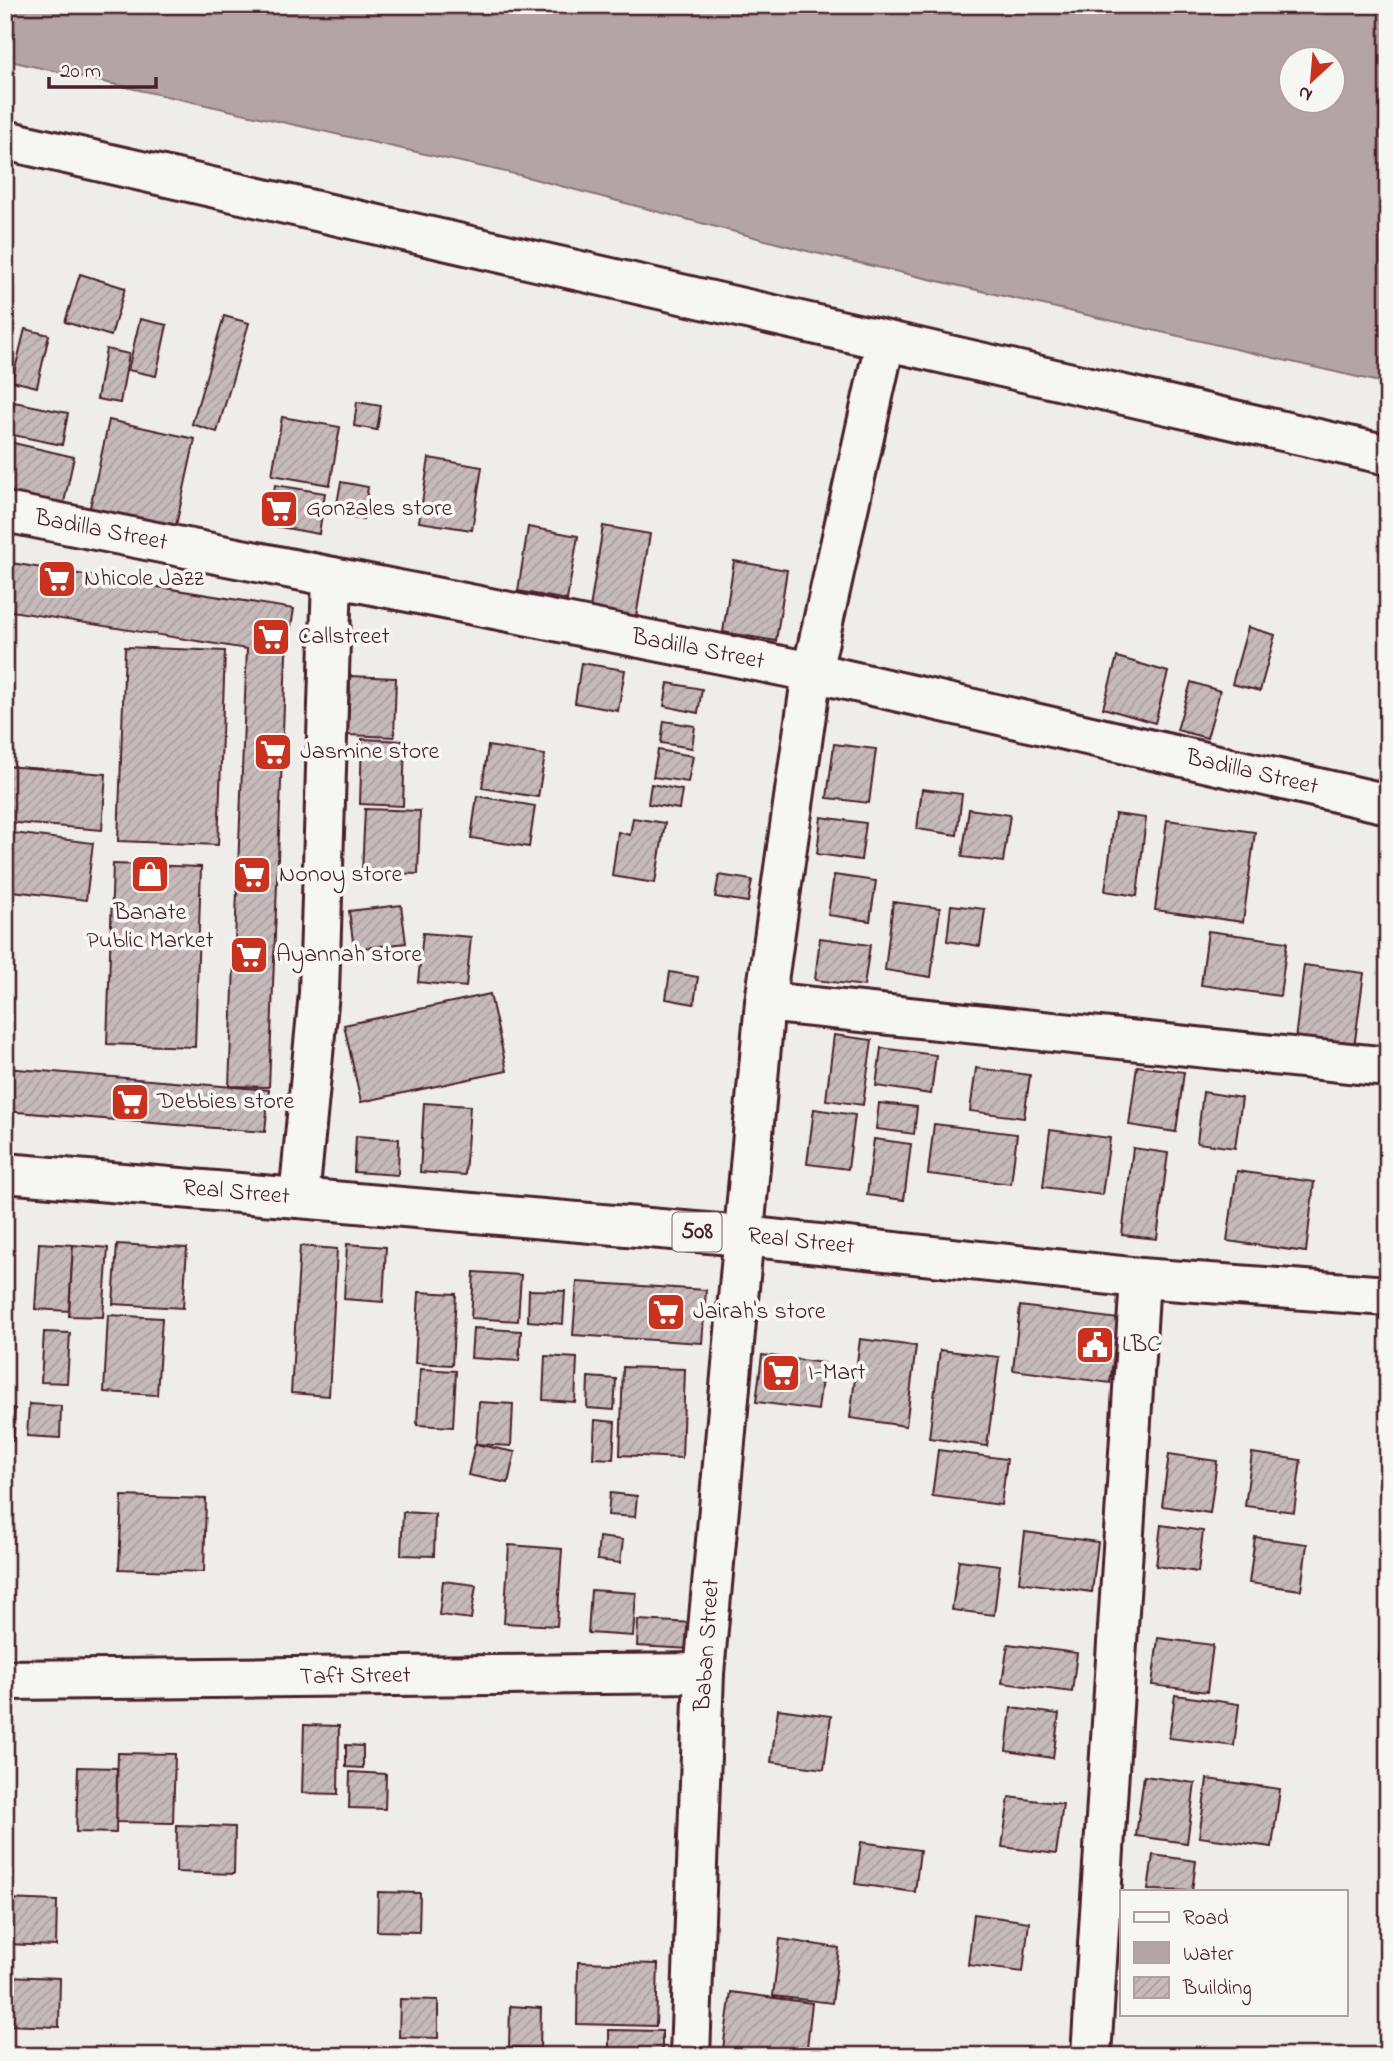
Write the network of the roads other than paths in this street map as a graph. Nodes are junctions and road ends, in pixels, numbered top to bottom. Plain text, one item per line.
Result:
1 (5, 140) edge
2 (885, 342) junction
3 (1388, 455) edge
4 (5, 512) edge
5 (332, 577) junction
6 (812, 672) junction
7 (1388, 804) edge
8 (765, 1002) junction
9 (1388, 1067) edge
10 (5, 1173) edge
11 (299, 1198) junction
12 (743, 1236) junction
13 (1140, 1278) junction
14 (1388, 1296) edge
15 (704, 1674) junction
16 (5, 1680) edge
17 (690, 2056) edge
18 (1091, 2056) edge

1 - 2 street
2 - 3 street
2 - 6 street, Baban Street
4 - 5 street, Badilla Street
5 - 6 street, Badilla Street
5 - 11 street
6 - 7 street, Badilla Street
6 - 8 street, Baban Street
8 - 9 street
8 - 12 street, Baban Street
10 - 11 street, Real Street / 508
11 - 12 street, Real Street / 508
12 - 13 street, Real Street / 508
12 - 15 street, Baban Street
13 - 14 street, Real Street / 508
13 - 18 street
15 - 16 street, Taft Street
15 - 17 street, Baban Street

